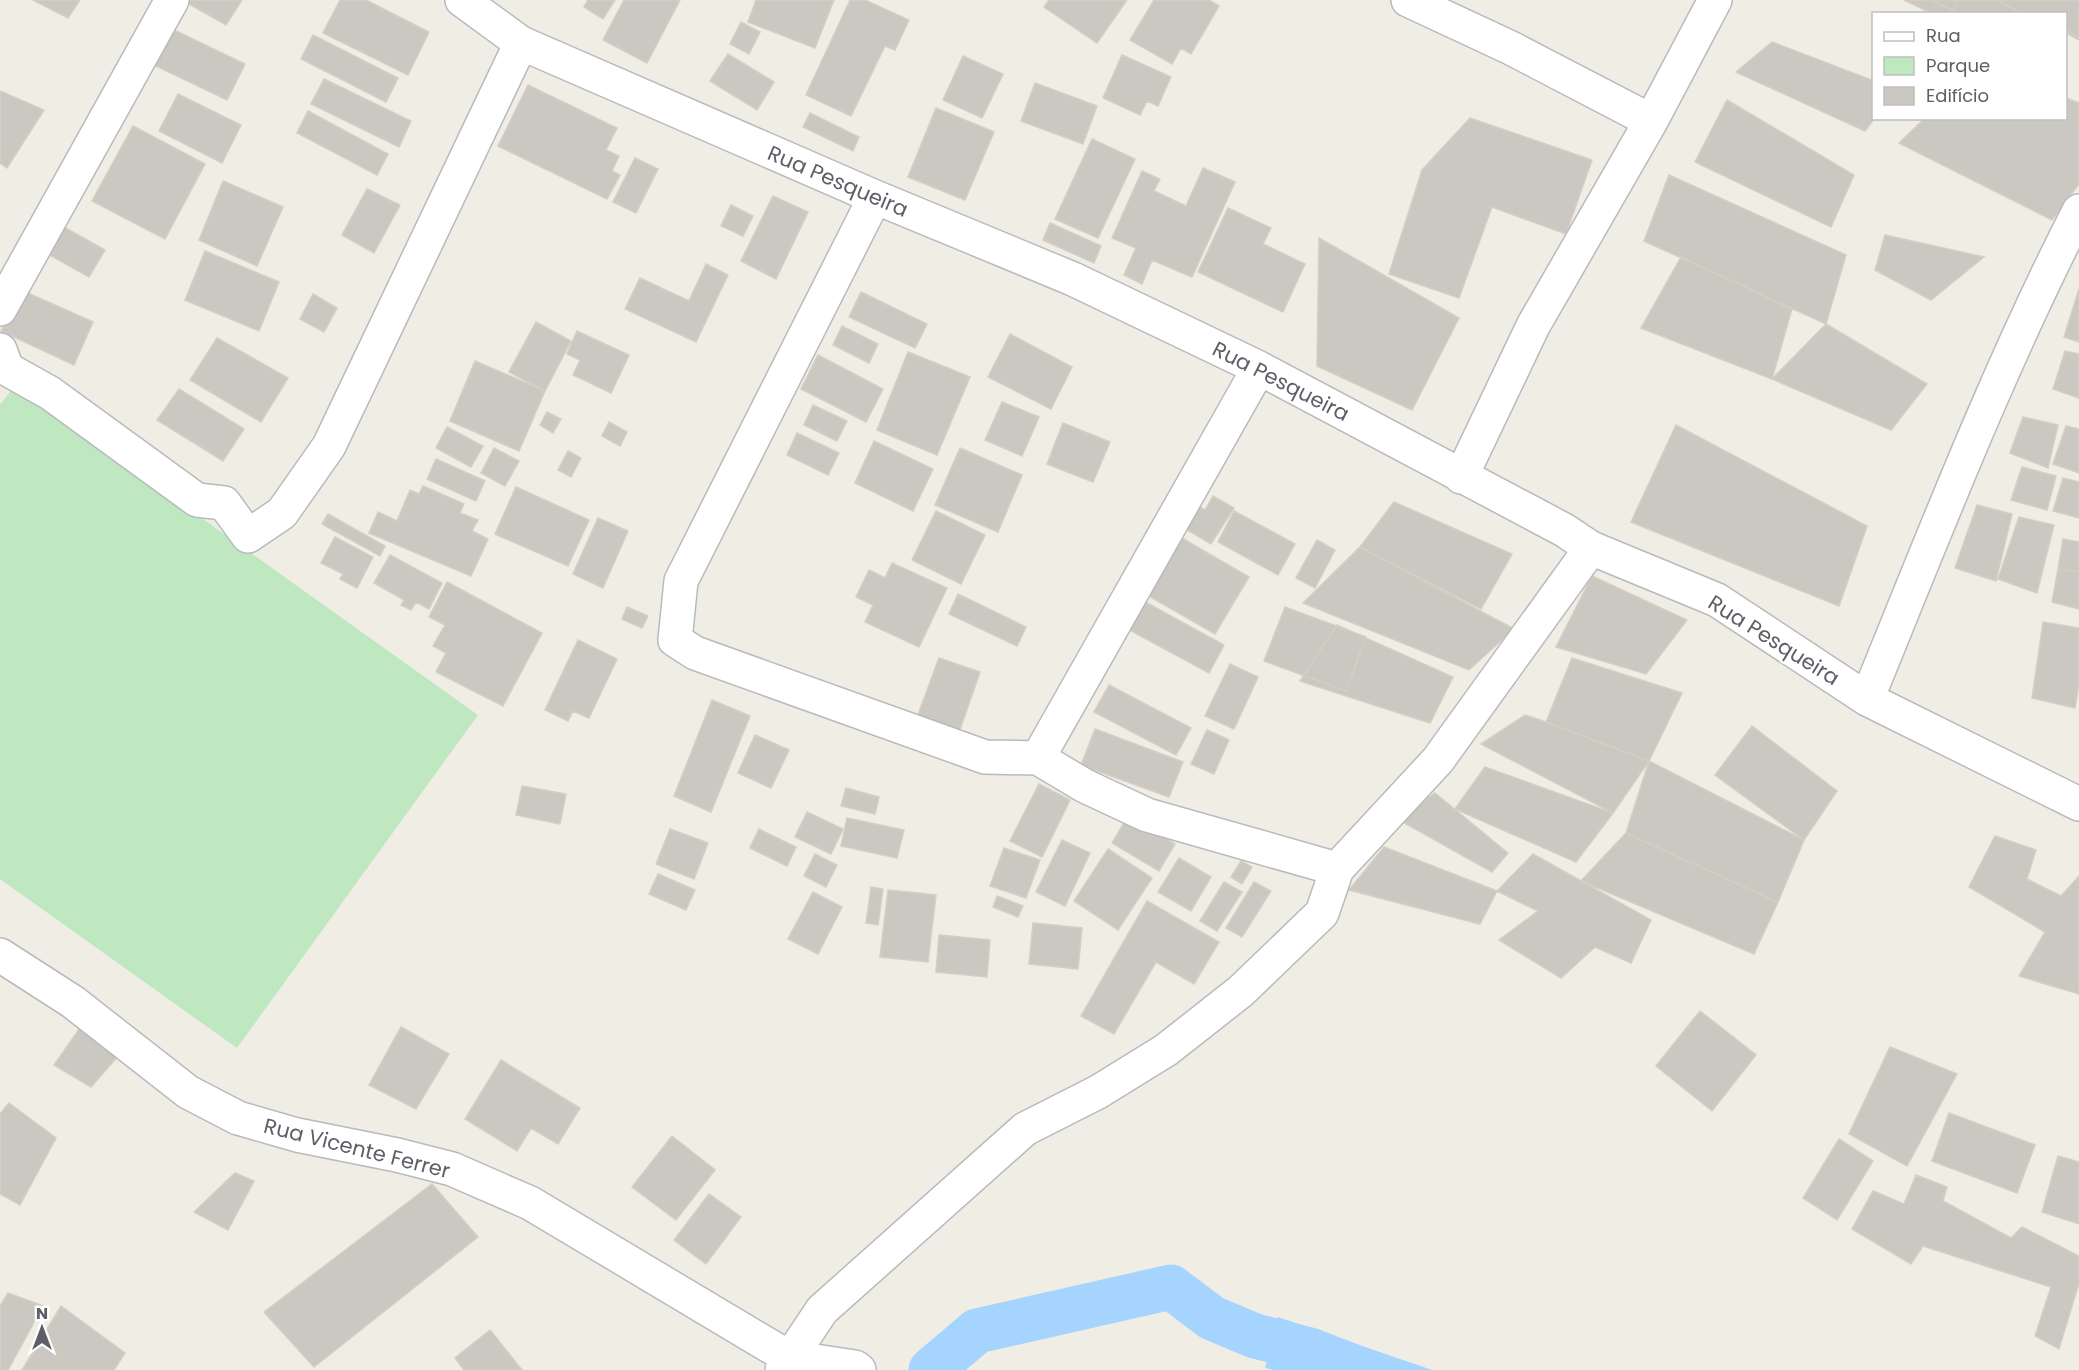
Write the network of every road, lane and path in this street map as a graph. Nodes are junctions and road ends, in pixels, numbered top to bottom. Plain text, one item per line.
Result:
1 (172, 0) edge
2 (462, 0) edge
3 (1408, 0) edge
4 (1715, 0) edge
5 (521, 43) junction
6 (1652, 121) junction
7 (875, 197) junction
8 (2079, 211) edge
9 (0, 309) edge
10 (0, 350) edge
11 (1259, 368) junction
12 (1461, 477) junction
13 (1591, 548) junction
14 (1867, 699) junction
15 (1038, 758) junction
16 (2079, 804) edge
17 (1337, 869) junction
18 (0, 955) edge
19 (785, 1364) edge
20 (859, 1370) edge

1 - 9 street
2 - 5 street, Rua Pesqueira
3 - 6 street
4 - 6 street
5 - 7 street, Rua Pesqueira
5 - 10 street
6 - 12 street
7 - 11 street, Rua Pesqueira
7 - 15 street
8 - 14 street
11 - 12 street, Rua Pesqueira
11 - 15 street
12 - 13 street, Rua Pesqueira
13 - 14 street, Rua Pesqueira
13 - 17 street
14 - 16 street, Rua Pesqueira
15 - 17 street
17 - 19 street
18 - 19 street, Rua Vicente Ferrer
19 - 20 street, Rua Vicente Ferrer

